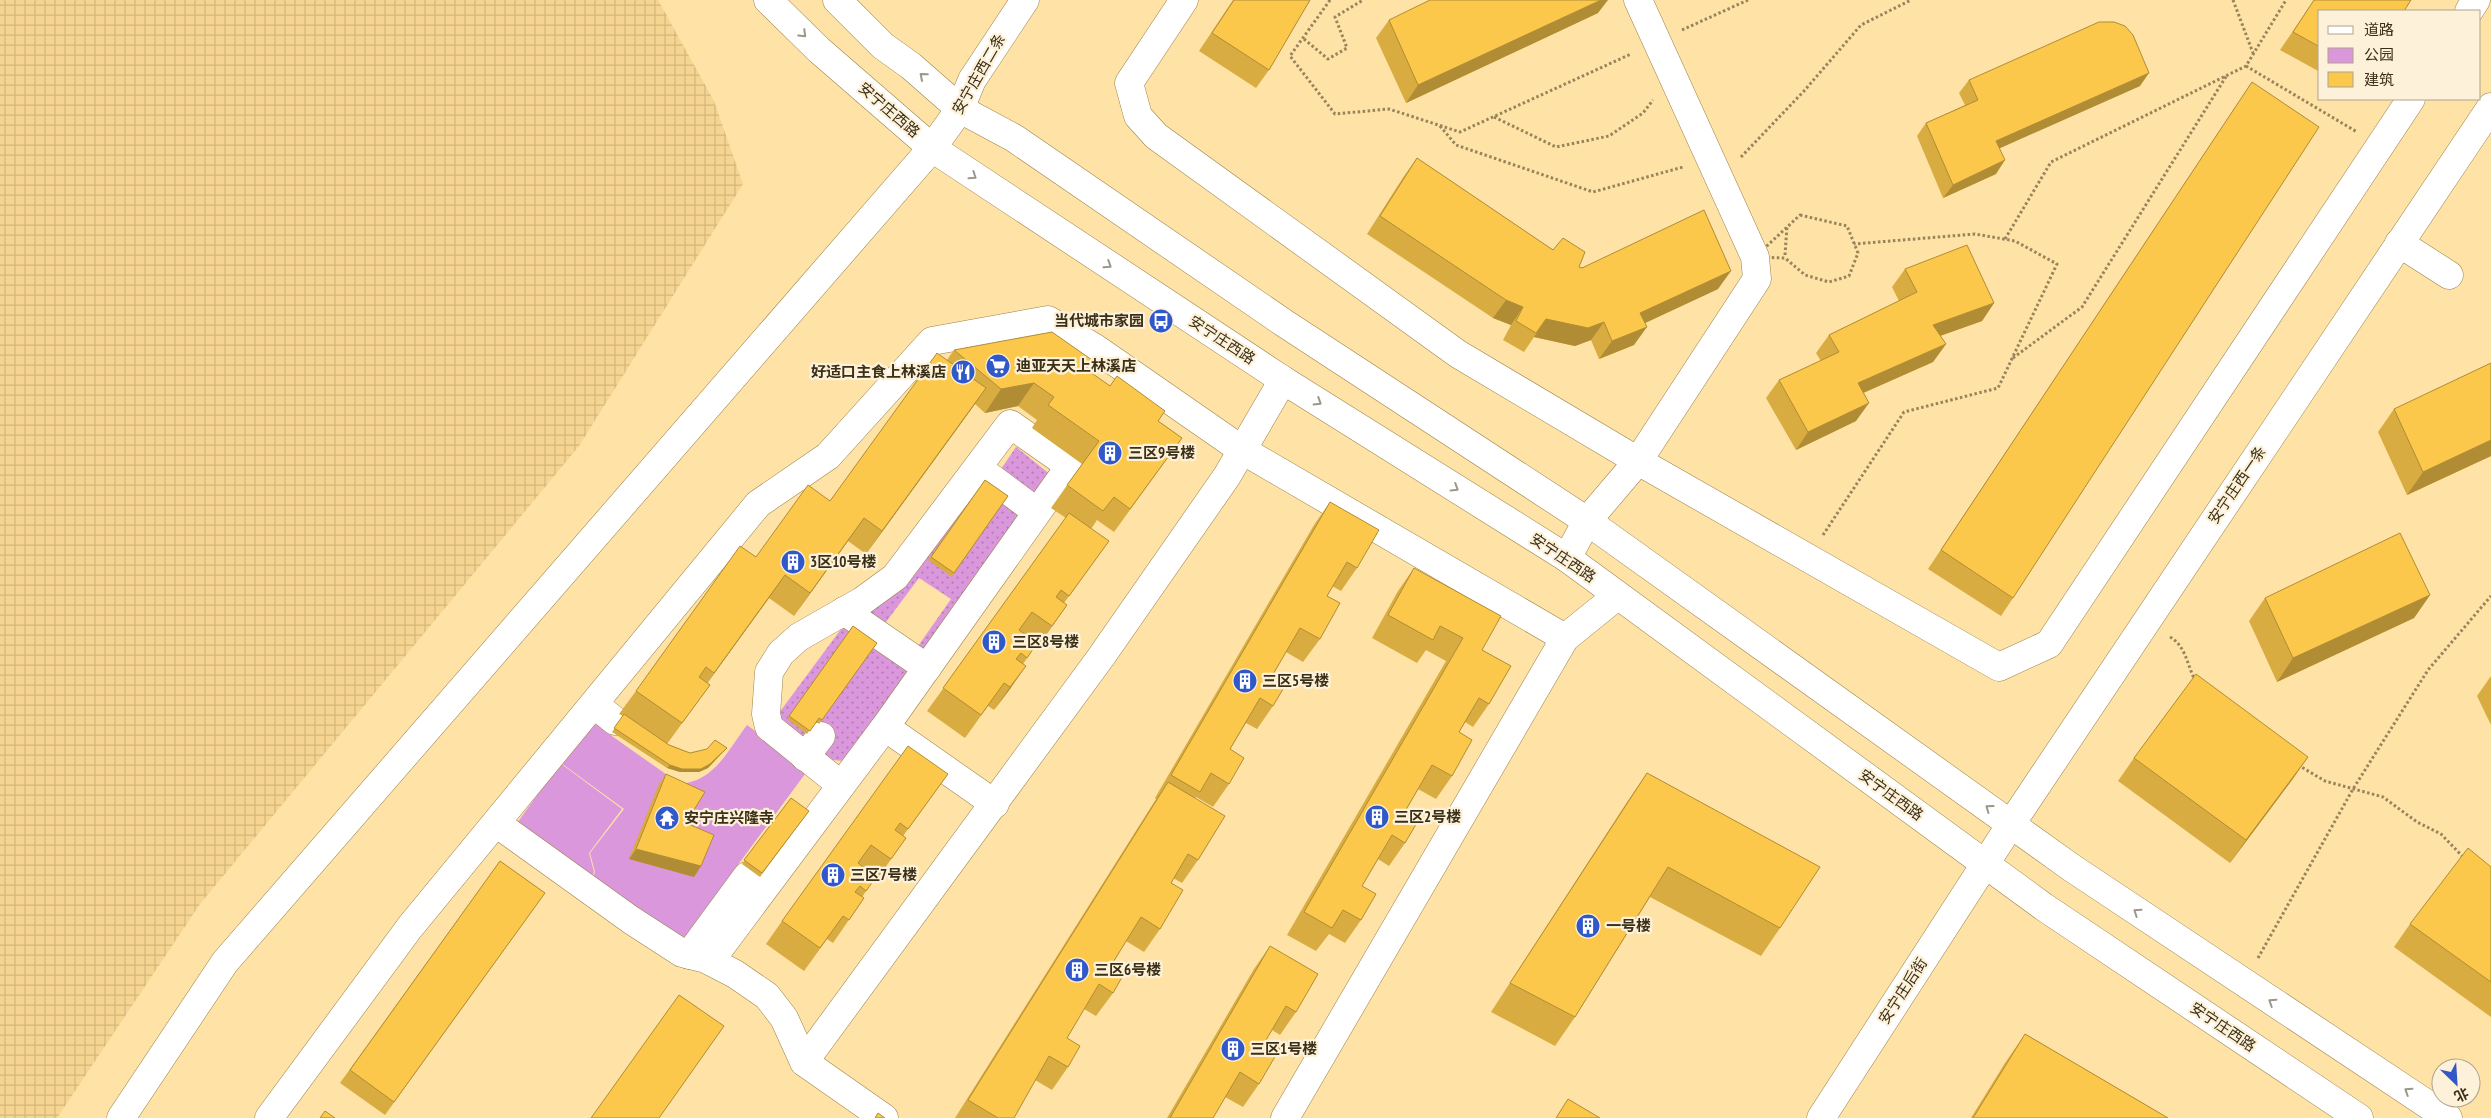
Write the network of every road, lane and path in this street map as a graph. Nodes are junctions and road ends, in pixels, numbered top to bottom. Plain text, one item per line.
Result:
1 (768, 0) edge
2 (837, 0) edge
3 (1025, 0) edge
4 (1184, 0) edge
5 (1330, 0) edge
6 (1363, 0) edge
7 (1638, 0) edge
8 (1748, 0) edge
9 (1911, 0) edge
10 (2233, 0) edge
11 (2286, 0) edge
12 (1304, 39) junction
13 (1657, 42) junction
14 (2253, 54) junction
15 (2246, 66) junction
16 (2227, 75) junction
17 (1672, 76) junction
18 (2410, 100) edge
19 (2491, 107) edge
20 (960, 108) junction
21 (1494, 116) junction
22 (1440, 125) junction
23 (2380, 145) junction
24 (932, 148) junction
25 (1715, 169) junction
26 (1787, 226) junction
27 (2005, 239) junction
28 (2400, 243) junction
29 (1854, 244) junction
30 (1755, 257) junction
31 (1785, 258) junction
32 (2449, 275) dead end
33 (2012, 358) junction
34 (1283, 380) junction
35 (1242, 450) junction
36 (1638, 461) junction
37 (978, 468) junction
38 (1037, 512) junction
39 (1587, 521) junction
40 (1567, 558) junction
41 (1808, 558) junction
42 (1616, 596) junction
43 (2491, 596) edge
44 (844, 611) junction
45 (2169, 636) dead end
46 (1565, 638) junction
47 (927, 668) junction
48 (2198, 685) edge
49 (594, 704) junction
50 (615, 721) dead end
51 (885, 727) junction
52 (2292, 761) edge
53 (841, 785) junction
54 (2353, 789) junction
55 (995, 804) junction
56 (496, 823) junction
57 (2011, 824) junction
58 (2471, 864) edge
59 (1986, 865) junction
60 (747, 876) dead end
61 (700, 958) junction
62 (2243, 982) junction
63 (804, 1062) junction
64 (121, 1118) edge
65 (269, 1118) edge
66 (884, 1118) edge
67 (1286, 1118) edge
68 (1821, 1118) edge
69 (2359, 1118) edge
70 (2448, 1118) edge

1 -> 24 street, 安宁庄西路
20 -> 2 street
3 - 20 street, 安宁庄西二条
4 - 36 street
5 - 12 path
6 - 12 path
7 - 13 street
8 - 13 path
9 - 25 path
10 - 14 path
11 - 14 path
12 - 22 path
13 - 17 street
13 - 21 path
14 - 15 path
15 - 16 path
15 - 23 path
16 - 27 path
16 - 33 path
17 - 21 path
17 - 25 street
18 - 23 street
19 - 28 street, 安宁庄西一条
20 - 24 street, 安宁庄西二条
20 - 39 street
21 - 22 path
22 - 25 path
23 - 41 street
24 -> 34 street, 安宁庄西路
24 - 64 street, 安宁庄西二条
25 - 30 street
26 - 29 path
26 - 30 path
26 - 31 path
27 - 29 path
27 - 33 path
28 - 32 street
28 - 57 street, 安宁庄西一条
29 - 31 path
30 - 31 path
30 - 36 street
33 - 41 path
34 - 35 street
34 -> 40 street, 安宁庄西路
35 - 46 street
35 - 49 street
35 - 55 street
36 - 39 street
36 - 41 street
37 - 38 street
37 - 38 street
37 - 44 street
38 - 47 street
39 - 40 street
57 -> 39 street
40 - 42 street, 安宁庄西路
42 - 46 street
42 - 59 street, 安宁庄西路
43 - 54 path
44 - 47 street
44 - 53 street
45 - 48 path
46 - 67 street
47 - 51 street
49 - 50 street
49 - 56 street
51 - 53 street
51 - 55 street
52 - 54 path
53 - 61 street
54 - 58 path
54 - 62 path
55 - 63 street
56 - 61 street
56 - 65 street
57 - 59 street, 安宁庄西一条
62 -> 57 street
59 - 68 street, 安宁庄后街
59 - 69 street, 安宁庄西路
60 - 61 street
61 - 63 street
70 -> 62 street
63 - 66 street

